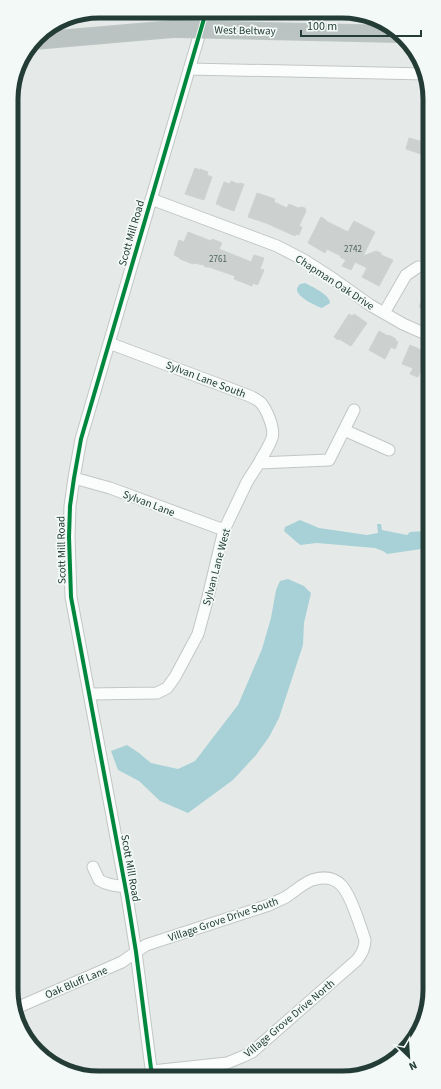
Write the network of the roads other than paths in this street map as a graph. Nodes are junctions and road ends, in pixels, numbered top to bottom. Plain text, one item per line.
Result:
1 (204, 18) edge
2 (173, 29) junction
3 (54, 32) edge
4 (389, 34) edge
5 (44, 40) edge
6 (189, 69) junction
7 (419, 74) edge
8 (150, 199) junction
9 (418, 267) dead end
10 (384, 313) junction
11 (423, 332) edge
12 (109, 343) junction
13 (354, 410) dead end
14 (344, 430) junction
15 (389, 450) dead end
16 (259, 463) junction
17 (74, 478) junction
18 (224, 530) junction
19 (88, 694) junction
20 (93, 867) dead end
21 (330, 879) joint
22 (125, 887) junction
23 (136, 952) junction
24 (20, 1006) edge
25 (152, 1071) edge
26 (172, 1071) edge

1 - 6 street, Scott Mill Road
2 - 3 highway, West Beltway
2 - 4 highway, West Beltway, bridge
2 - 5 highway
6 - 7 street
6 - 8 street, Scott Mill Road
8 - 10 street, Chapman Oak Drive
8 - 12 street, Scott Mill Road
9 - 10 street
10 - 11 street, Chapman Oak Drive
12 - 16 street, Sylvan Lane South
12 - 17 street, Scott Mill Road
13 - 14 street
14 - 15 street
14 - 16 street
16 - 18 street, Sylvan Lane West
17 - 18 street, Sylvan Lane
17 - 19 street, Scott Mill Road
18 - 19 street, Sylvan Lane West
19 - 22 street, Scott Mill Road
20 - 22 street
21 - 23 street, Village Grove Drive South
21 - 26 street, Village Grove Drive North
22 - 23 street, Scott Mill Road
23 - 24 street, Oak Bluff Lane
23 - 25 street, Scott Mill Road

